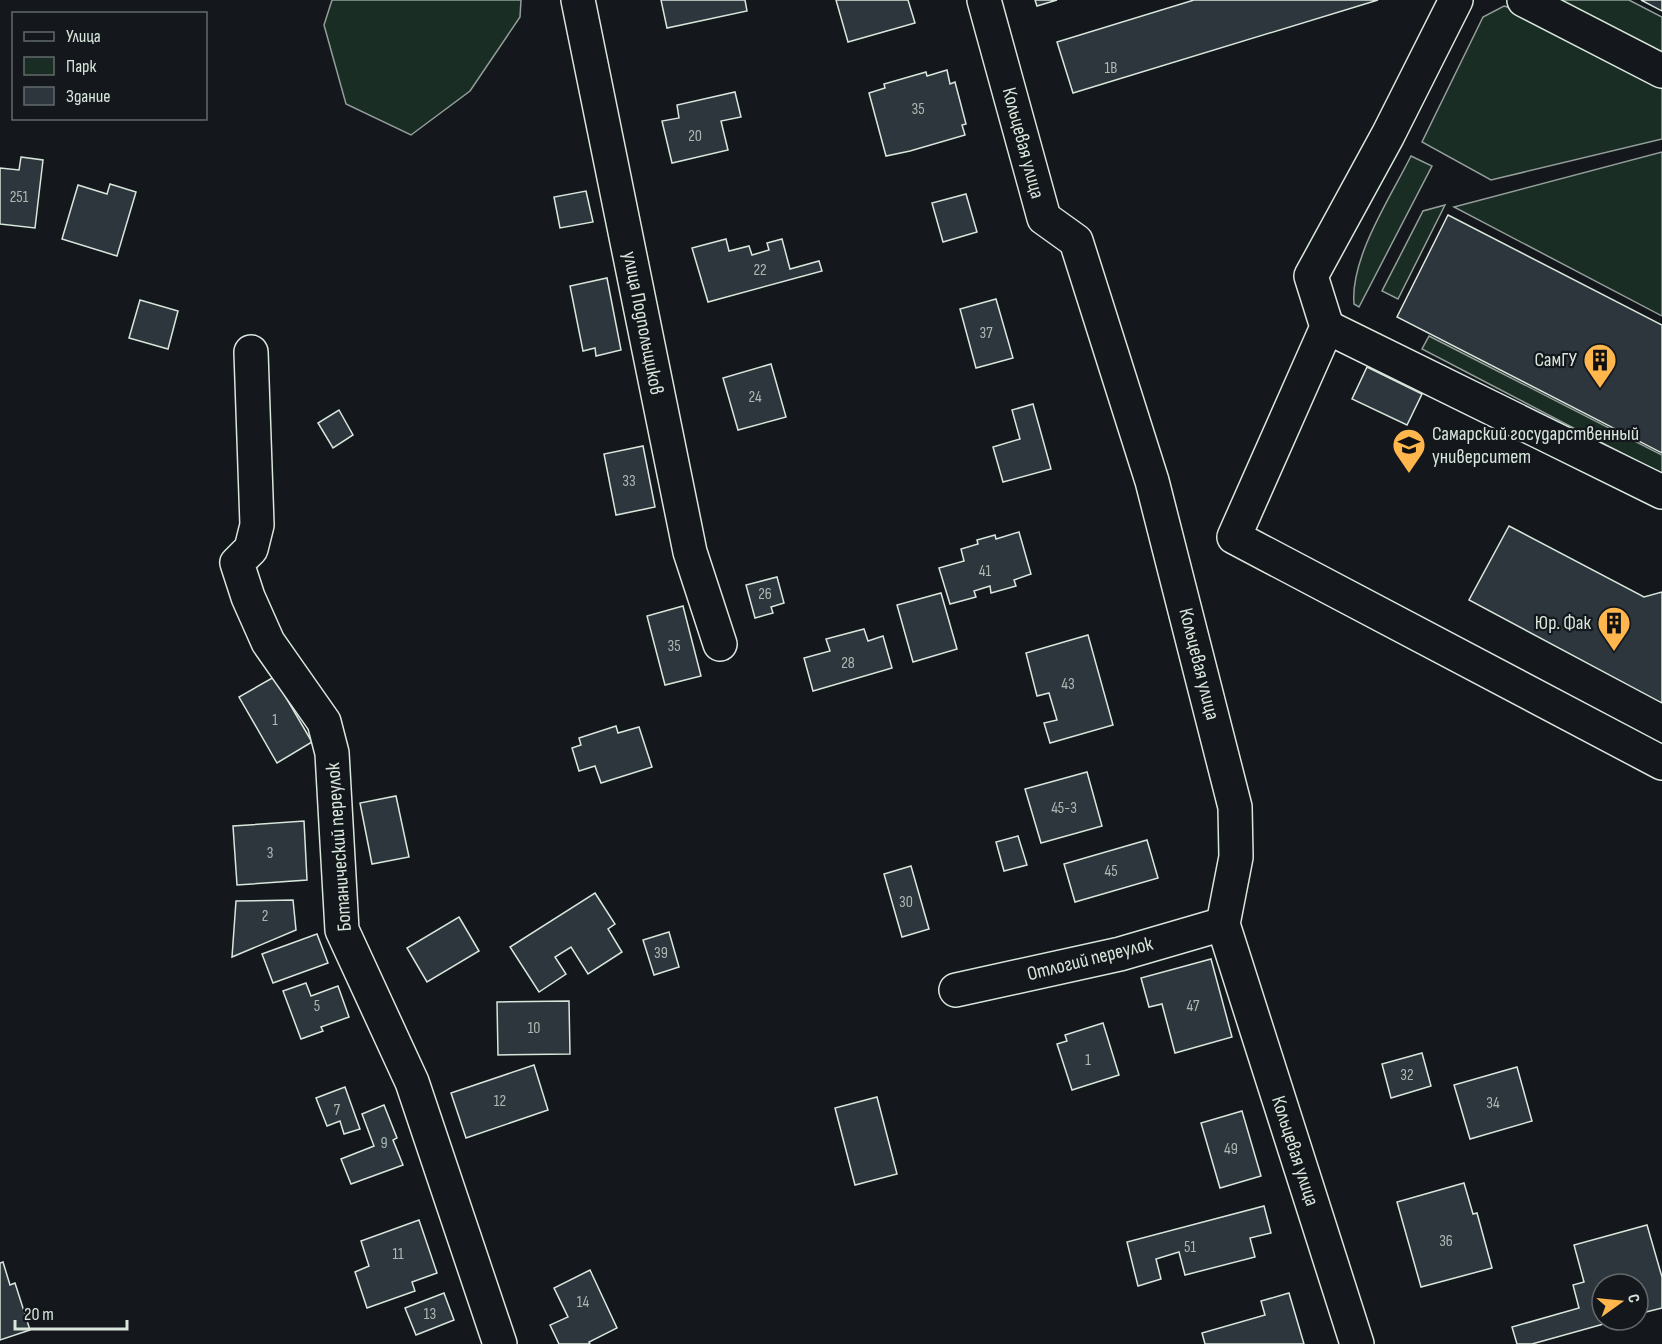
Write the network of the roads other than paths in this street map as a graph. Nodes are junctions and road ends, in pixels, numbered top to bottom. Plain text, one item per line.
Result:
1 (578, 0) edge
2 (984, 0) edge
3 (1456, 0) edge
4 (1524, 0) edge
5 (1662, 71) edge
6 (1327, 327) junction
7 (251, 352) dead end
8 (1662, 492) edge
9 (720, 644) dead end
10 (1662, 763) edge
11 (1222, 924) junction
12 (956, 990) dead end
13 (500, 1344) edge
14 (1357, 1344) edge

1 - 9 street, улица Подпольщиков
2 - 11 street, Кольцевая улица
3 - 6 street
4 - 5 street
6 - 8 street
6 - 10 street
7 - 13 street, Ботанический переулок
11 - 12 street, Отлогий переулок
11 - 14 street, Кольцевая улица

